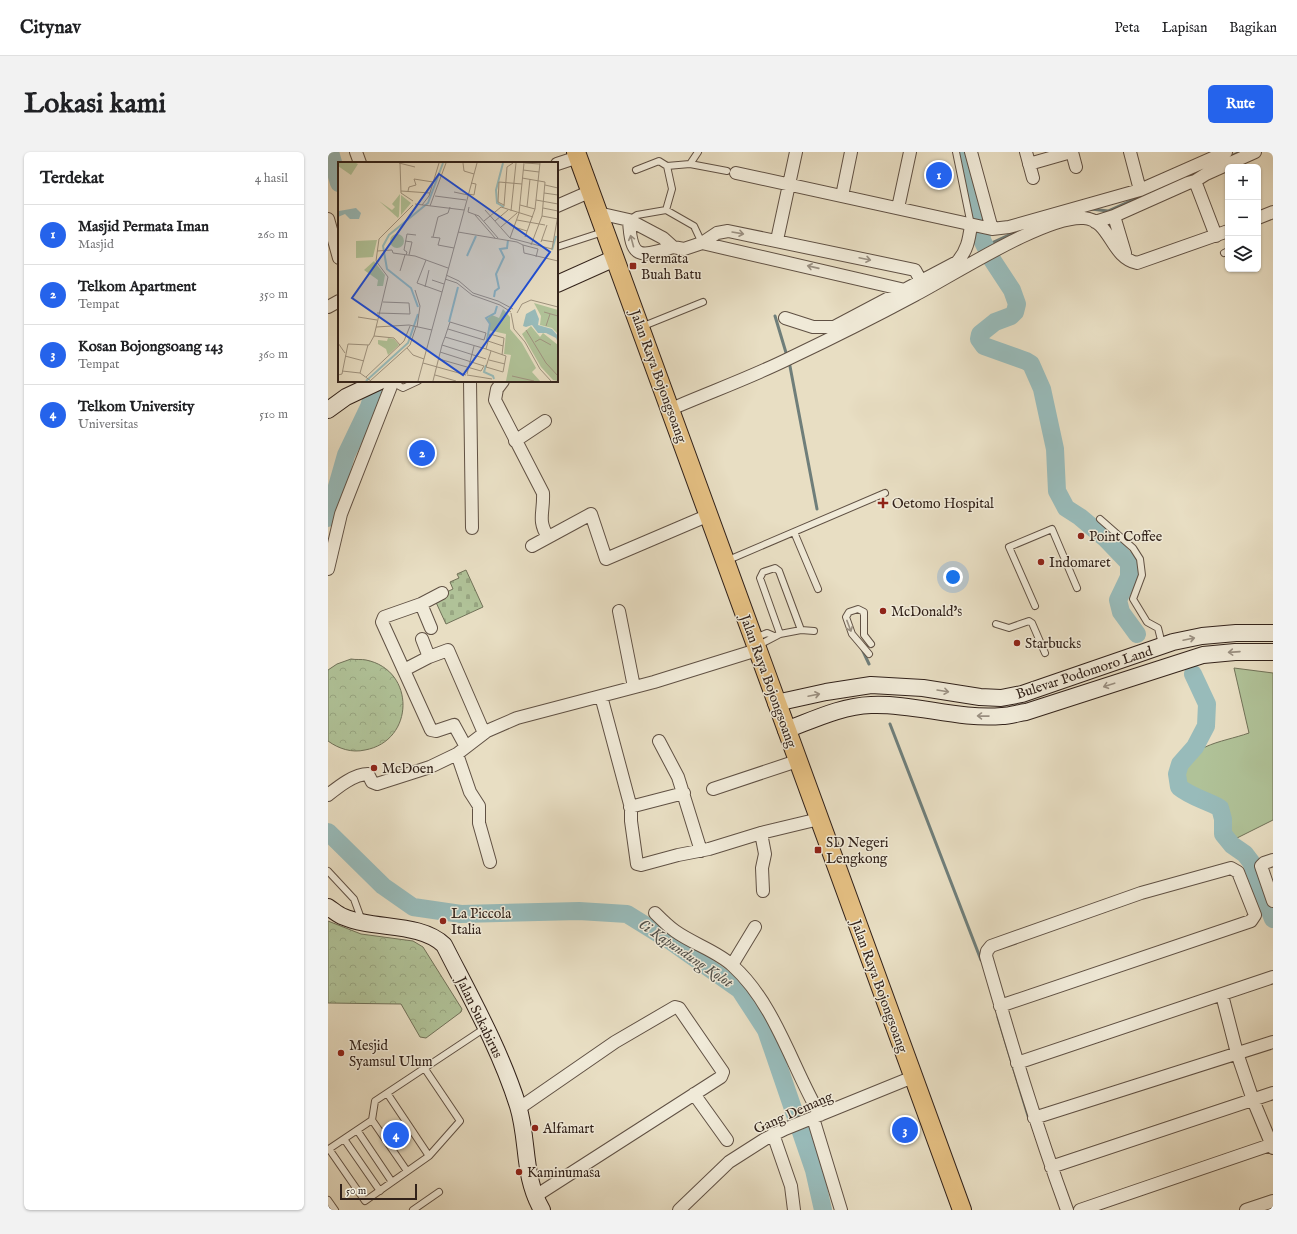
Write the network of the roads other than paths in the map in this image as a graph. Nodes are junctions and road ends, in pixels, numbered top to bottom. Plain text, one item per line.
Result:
1 (356, 152) edge
2 (698, 152) edge
3 (796, 152) edge
4 (851, 152) edge
5 (910, 152) edge
6 (956, 152) edge
7 (972, 152) edge
8 (1071, 152) edge
9 (1130, 152) edge
10 (1226, 152) edge
11 (1255, 152) edge
12 (577, 155) edge
13 (1027, 158) edge
14 (360, 162) edge
15 (558, 164) edge
16 (690, 164) junction
17 (667, 166) junction
18 (1076, 167) dead end
19 (636, 170) dead end
20 (732, 172) joint
21 (1033, 178) dead end
22 (1195, 181) junction
23 (790, 184) junction
24 (1140, 190) junction
25 (589, 192) junction
26 (842, 196) junction
27 (558, 206) edge
28 (898, 208) junction
29 (666, 210) junction
30 (1273, 212) edge
31 (598, 214) junction
32 (1114, 216) junction
33 (1261, 217) edge
34 (629, 220) junction
35 (328, 221) edge
36 (1095, 222) junction
37 (981, 227) junction
38 (605, 232) junction
39 (1225, 232) edge
40 (654, 233) junction
41 (1216, 236) junction
42 (777, 240) junction
43 (702, 243) junction
44 (558, 247) edge
45 (673, 247) junction
46 (648, 254) junction
47 (338, 255) edge
48 (615, 258) junction
49 (1129, 261) junction
50 (921, 281) junction
51 (558, 284) edge
52 (905, 290) junction
53 (338, 302) edge
54 (703, 302) dead end
55 (328, 307) edge
56 (785, 318) dead end
57 (641, 327) junction
58 (393, 382) edge
59 (398, 382) edge
60 (416, 382) edge
61 (470, 382) edge
62 (502, 382) edge
63 (362, 388) edge
64 (328, 401) edge
65 (671, 409) junction
66 (328, 410) edge
67 (544, 421) dead end
68 (515, 441) junction
69 (884, 493) dead end
70 (708, 515) junction
71 (1100, 519) dead end
72 (472, 528) dead end
73 (794, 532) junction
74 (548, 537) junction
75 (532, 546) dead end
76 (725, 561) junction
77 (328, 569) edge
78 (1077, 588) dead end
79 (818, 589) dead end
80 (442, 593) dead end
81 (421, 604) junction
82 (1035, 606) dead end
83 (619, 611) dead end
84 (996, 624) dead end
85 (432, 628) dead end
86 (801, 630) junction
87 (814, 631) dead end
88 (1268, 634) edge
89 (777, 635) junction
90 (422, 639) dead end
91 (871, 644) dead end
92 (755, 645) junction
93 (1162, 646) junction
94 (1267, 652) edge
95 (1045, 653) dead end
96 (869, 654) dead end
97 (1135, 656) junction
98 (429, 657) junction
99 (404, 670) junction
100 (1140, 674) junction
101 (634, 687) junction
102 (852, 688) junction
103 (601, 696) junction
104 (776, 703) junction
105 (856, 706) junction
106 (786, 730) junction
107 (484, 733) junction
108 (659, 741) dead end
109 (461, 750) junction
110 (797, 761) junction
111 (713, 789) dead end
112 (684, 793) junction
113 (328, 795) edge
114 (630, 807) junction
115 (819, 819) junction
116 (761, 833) junction
117 (701, 851) junction
118 (1273, 860) edge
119 (490, 862) dead end
120 (328, 871) edge
121 (763, 891) dead end
122 (1273, 901) edge
123 (328, 907) edge
124 (655, 913) dead end
125 (363, 923) junction
126 (755, 927) dead end
127 (732, 965) junction
128 (1273, 977) edge
129 (1222, 995) junction
130 (1000, 1006) junction
131 (486, 1027) junction
132 (1273, 1042) edge
133 (1237, 1053) junction
134 (1017, 1063) junction
135 (425, 1069) junction
136 (913, 1077) junction
137 (387, 1093) junction
138 (1273, 1093) edge
139 (694, 1094) junction
140 (1253, 1100) junction
141 (518, 1109) junction
142 (814, 1118) junction
143 (1034, 1118) junction
144 (372, 1120) junction
145 (357, 1130) junction
146 (773, 1134) junction
147 (344, 1139) junction
148 (727, 1140) dead end
149 (1273, 1145) edge
150 (429, 1156) junction
151 (1051, 1167) junction
152 (408, 1171) junction
153 (392, 1182) junction
154 (380, 1191) junction
155 (439, 1192) dead end
156 (328, 1200) edge
157 (1273, 1201) edge
158 (538, 1203) edge
159 (335, 1210) edge
160 (413, 1210) edge
161 (680, 1210) edge
162 (794, 1210) edge
163 (841, 1210) edge
164 (962, 1210) edge
165 (1067, 1210) edge
166 (1080, 1210) edge
167 (1246, 1210) edge

1 - 14 street
2 - 16 lane
3 - 23 street
4 - 26 street
5 - 28 street
6 - 37 lane
7 - 37 street
8 - 13 street
8 - 18 street
9 - 24 street
10 - 24 street
11 - 22 street
12 - 15 street
12 - 25 main road, Jalan Raya Bojongsoang
13 - 21 street
16 - 17 lane
16 - 20 lane
17 - 19 lane
17 - 29 lane
20 - 23 street
22 - 32 street
22 - 41 street
23 - 26 street
23 - 42 street
24 - 37 street
25 - 27 street
25 - 31 main road, Jalan Raya Bojongsoang
26 - 28 street
28 - 37 street
29 - 34 lane
29 - 43 lane
30 - 33 street
31 - 34 street
31 - 38 main road, Jalan Raya Bojongsoang
32 - 36 street
32 - 49 street
34 - 40 street
46 -> 34 street
35 - 47 street
36 - 49 street
36 - 65 street
37 - 50 street
38 - 44 lane
38 - 48 main road, Jalan Raya Bojongsoang
39 - 41 street
40 - 45 street
40 - 46 street
41 - 49 street
43 -> 42 street
42 -> 50 street
43 - 45 street
52 -> 43 street
45 - 46 street
48 - 51 street
48 - 57 main road, Jalan Raya Bojongsoang
50 - 52 street
52 - 56 street
53 - 55 street
54 - 57 lane
57 - 65 main road, Jalan Raya Bojongsoang
58 - 77 street
59 - 60 lane
61 - 72 street
62 - 68 street
63 - 64 street
63 - 66 street
65 - 70 main road, Jalan Raya Bojongsoang
67 - 68 street
68 - 74 street
69 - 73 lane
70 - 74 street
70 - 76 main road, Jalan Raya Bojongsoang
71 - 93 lane
73 - 76 lane
73 - 79 lane
74 - 75 street
76 - 92 main road, Jalan Raya Bojongsoang
78 - 82 lane
80 - 81 street
81 - 85 street
81 - 99 street
83 - 101 street
84 - 95 lane
86 - 87 lane
86 - 89 lane
86 - 89 lane
93 -> 88 street, Bulevar Podomoro Land
88 - 94 street
89 - 92 lane
90 - 98 street
91 -> 96 lane
92 - 101 street
92 - 104 main road, Jalan Raya Bojongsoang
93 - 97 street, Bulevar Podomoro Land
94 -> 100 street, Bulevar Podomoro Land
97 - 100 street
102 -> 97 street, Bulevar Podomoro Land
98 - 99 street
98 - 107 street
99 - 109 street
100 -> 105 street, Bulevar Podomoro Land
101 - 103 street
104 -> 102 street, Bulevar Podomoro Land
102 - 105 street
103 - 107 street
103 - 114 street
104 - 106 main road, Jalan Raya Bojongsoang
105 - 106 street, Bulevar Podomoro Land
106 - 110 main road, Jalan Raya Bojongsoang
107 - 109 street
108 - 112 street
109 - 113 street
109 - 119 street
110 - 111 street
110 - 115 main road, Jalan Raya Bojongsoang
112 - 114 street
112 - 117 street
114 - 117 street
115 - 116 street
115 - 136 main road, Jalan Raya Bojongsoang
116 - 117 street
116 - 121 street
118 - 122 street
120 - 125 lane
123 - 125 street, Jalan Sukabirus
124 - 127 street
125 - 131 street, Jalan Sukabirus
126 - 127 street
127 - 142 street
128 - 129 street
129 - 133 street
129 - 134 street
130 - 130 street
130 - 134 street
131 - 135 lane
131 - 141 street, Jalan Sukabirus
132 - 133 street
133 - 140 street
133 - 143 street
134 - 143 street
135 - 137 lane
135 - 150 lane
136 - 142 street, Gang Demang
136 - 164 main road, Jalan Raya Bojongsoang
137 - 144 lane
137 - 150 lane
138 - 140 street
139 - 141 street
139 - 148 street
139 - 158 street
140 - 149 street
140 - 151 street
141 - 158 street, Jalan Sukabirus
142 - 146 street, Gang Demang
142 - 163 street
143 - 151 street
144 - 145 lane
144 - 152 lane
145 - 147 lane
145 - 153 lane
146 - 161 street, Gang Demang
146 - 162 street
147 - 154 lane
147 - 154 lane
149 - 166 street
150 - 152 lane
151 - 165 street
152 - 153 lane
153 - 154 lane
155 - 160 lane
156 - 159 lane
157 - 167 street

